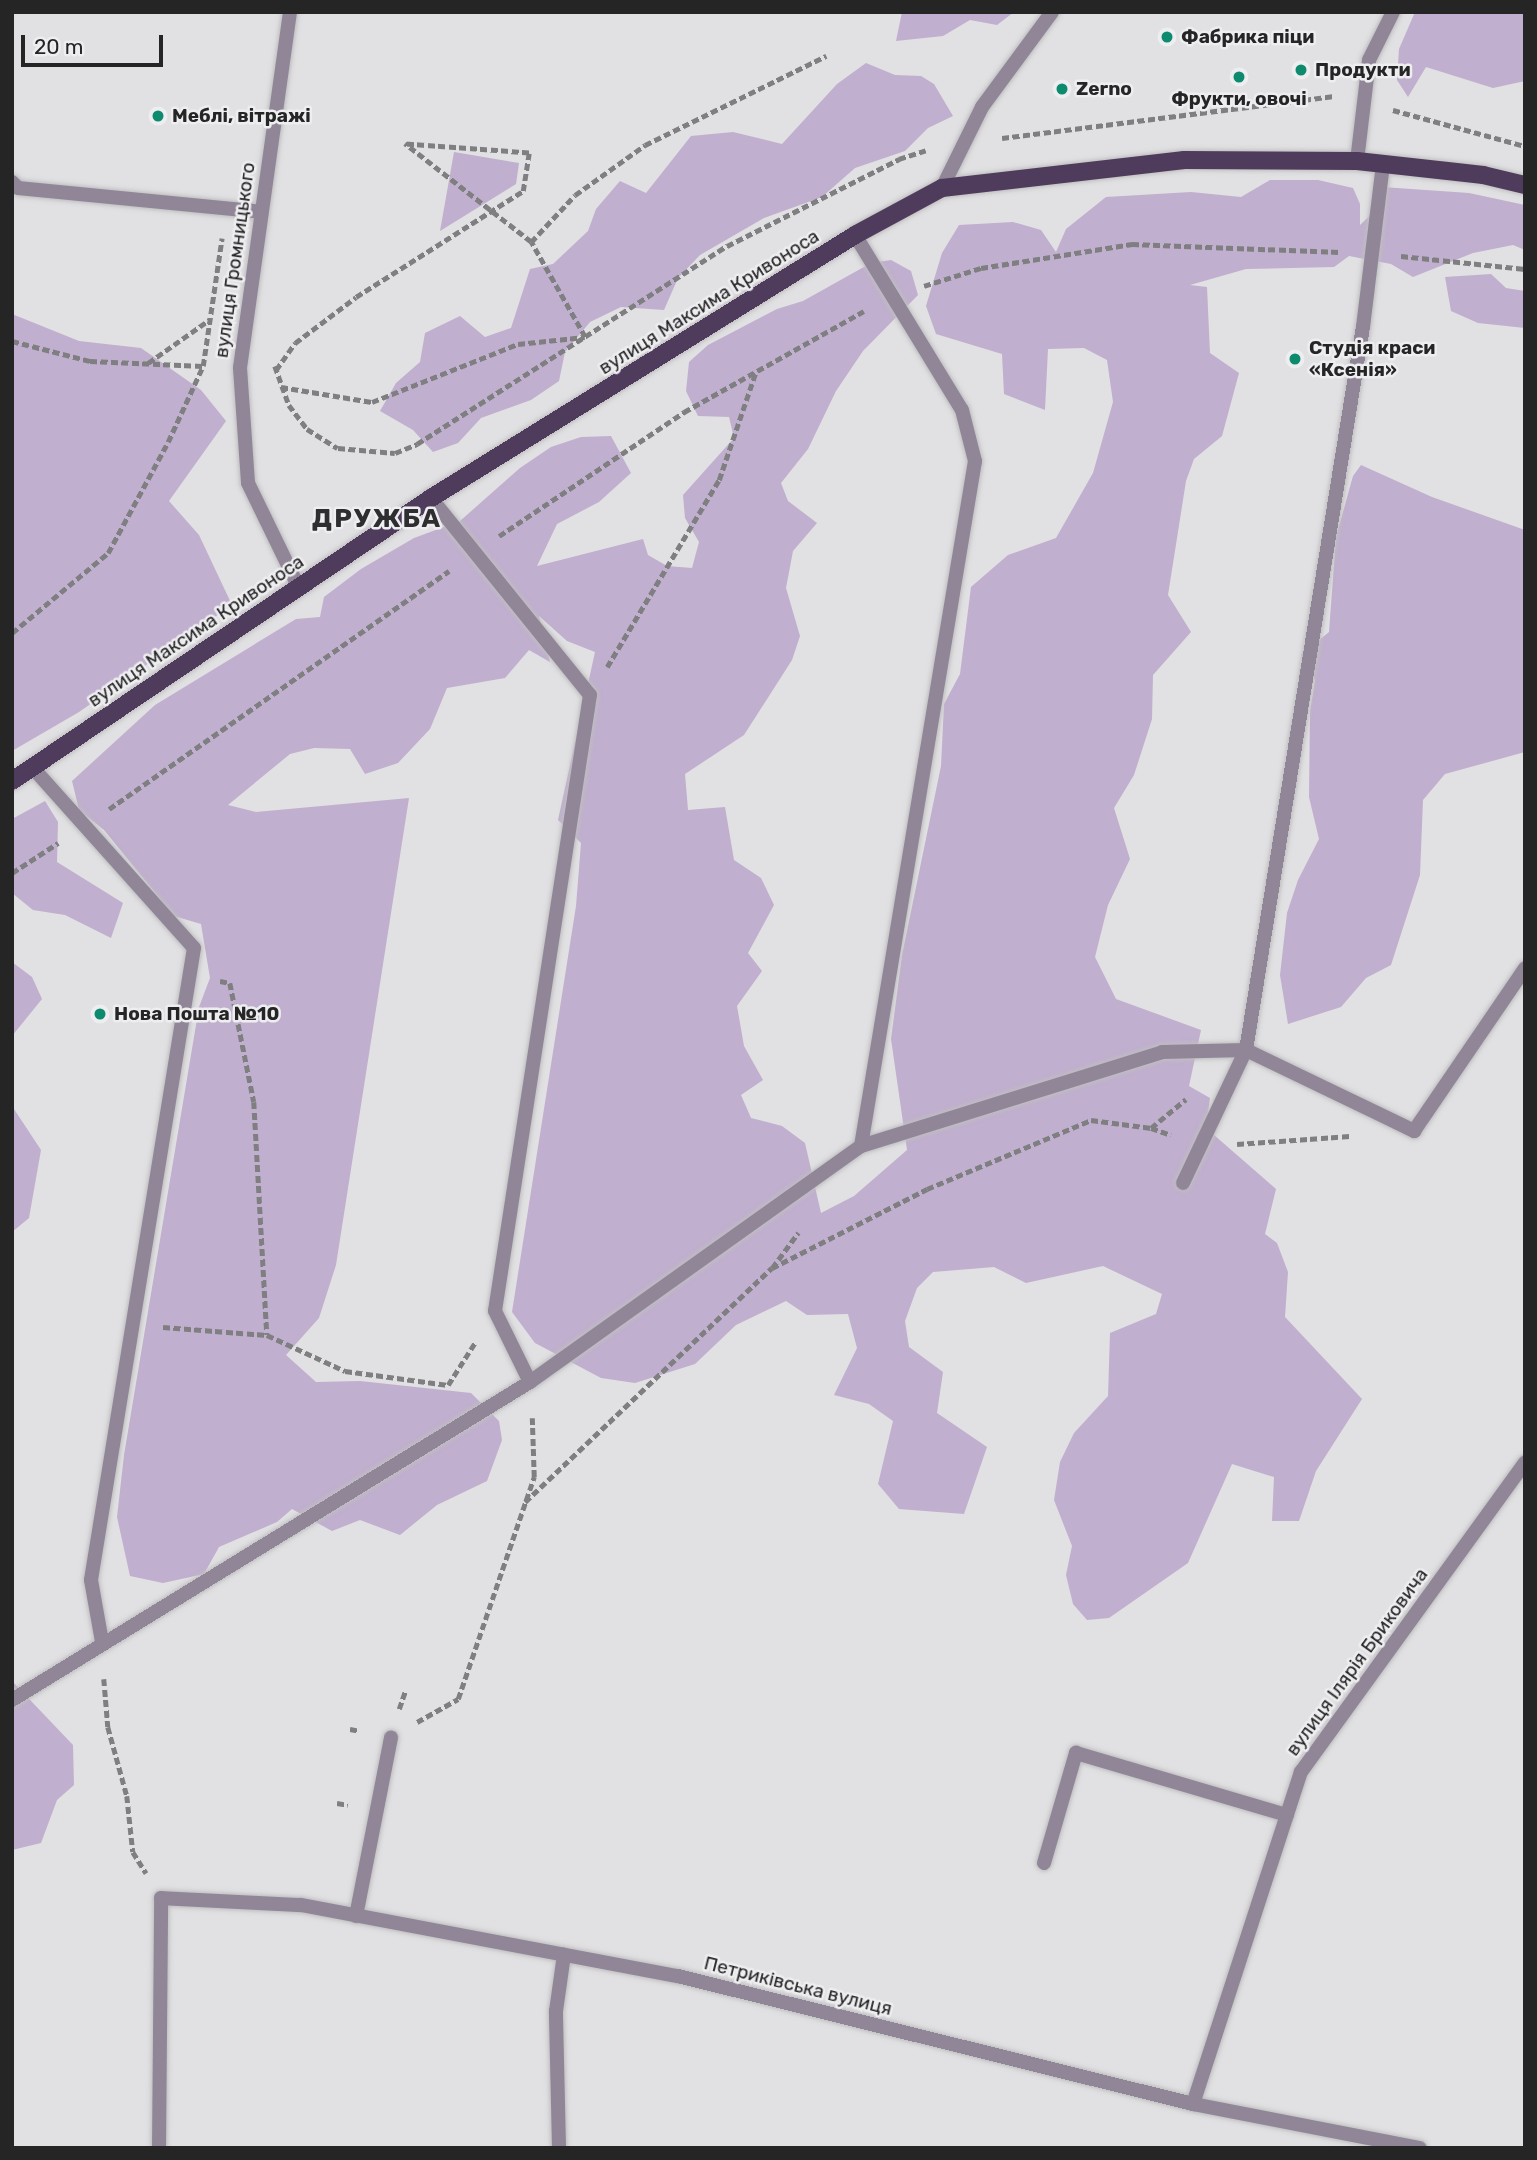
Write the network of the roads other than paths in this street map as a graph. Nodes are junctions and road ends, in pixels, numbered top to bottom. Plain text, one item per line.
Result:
1 (290, 12) edge
2 (1052, 12) edge
3 (1393, 12) edge
4 (1357, 161) junction
5 (1383, 163) junction
6 (12, 182) edge
7 (1525, 185) edge
8 (942, 188) junction
9 (261, 212) junction
10 (855, 235) junction
11 (431, 498) junction
12 (298, 586) junction
13 (33, 768) junction
14 (12, 781) edge
15 (1525, 968) edge
16 (1246, 1050) junction
17 (861, 1146) junction
18 (1183, 1183) dead end
19 (530, 1382) junction
20 (1525, 1462) edge
21 (102, 1642) junction
22 (12, 1700) edge
23 (391, 1737) road end
24 (1287, 1815) junction
25 (1044, 1863) dead end
26 (356, 1916) junction
27 (564, 1955) junction
28 (1193, 2104) junction
29 (159, 2148) edge
30 (559, 2148) edge
31 (1420, 2148) edge

1 - 9 street, вулиця Громницького
2 - 8 street
3 - 4 street
4 - 5 main road, вулиця Максима Кривоноса
4 - 8 main road, вулиця Максима Кривоноса
5 - 7 main road, вулиця Максима Кривоноса
5 - 16 street
6 - 9 street
8 - 10 main road, вулиця Максима Кривоноса
9 - 12 street, вулиця Громницького
10 - 11 main road, вулиця Максима Кривоноса
10 - 17 street
11 - 12 main road, вулиця Максима Кривоноса
11 - 19 street
12 - 13 main road, вулиця Максима Кривоноса
13 - 14 main road, вулиця Максима Кривоноса
13 - 21 street
15 - 16 street
16 - 17 street
16 - 18 street
17 - 19 street
19 - 21 street
20 - 24 street, вулиця Ілярія Бриковича
21 - 22 street
23 - 26 street
24 - 25 street
24 - 28 street, вулиця Ілярія Бриковича
26 - 27 street, Петриківська вулиця
26 - 29 street, Петриківська вулиця
27 - 28 street, Петриківська вулиця
27 - 30 street
28 - 31 street, Петриківська вулиця

